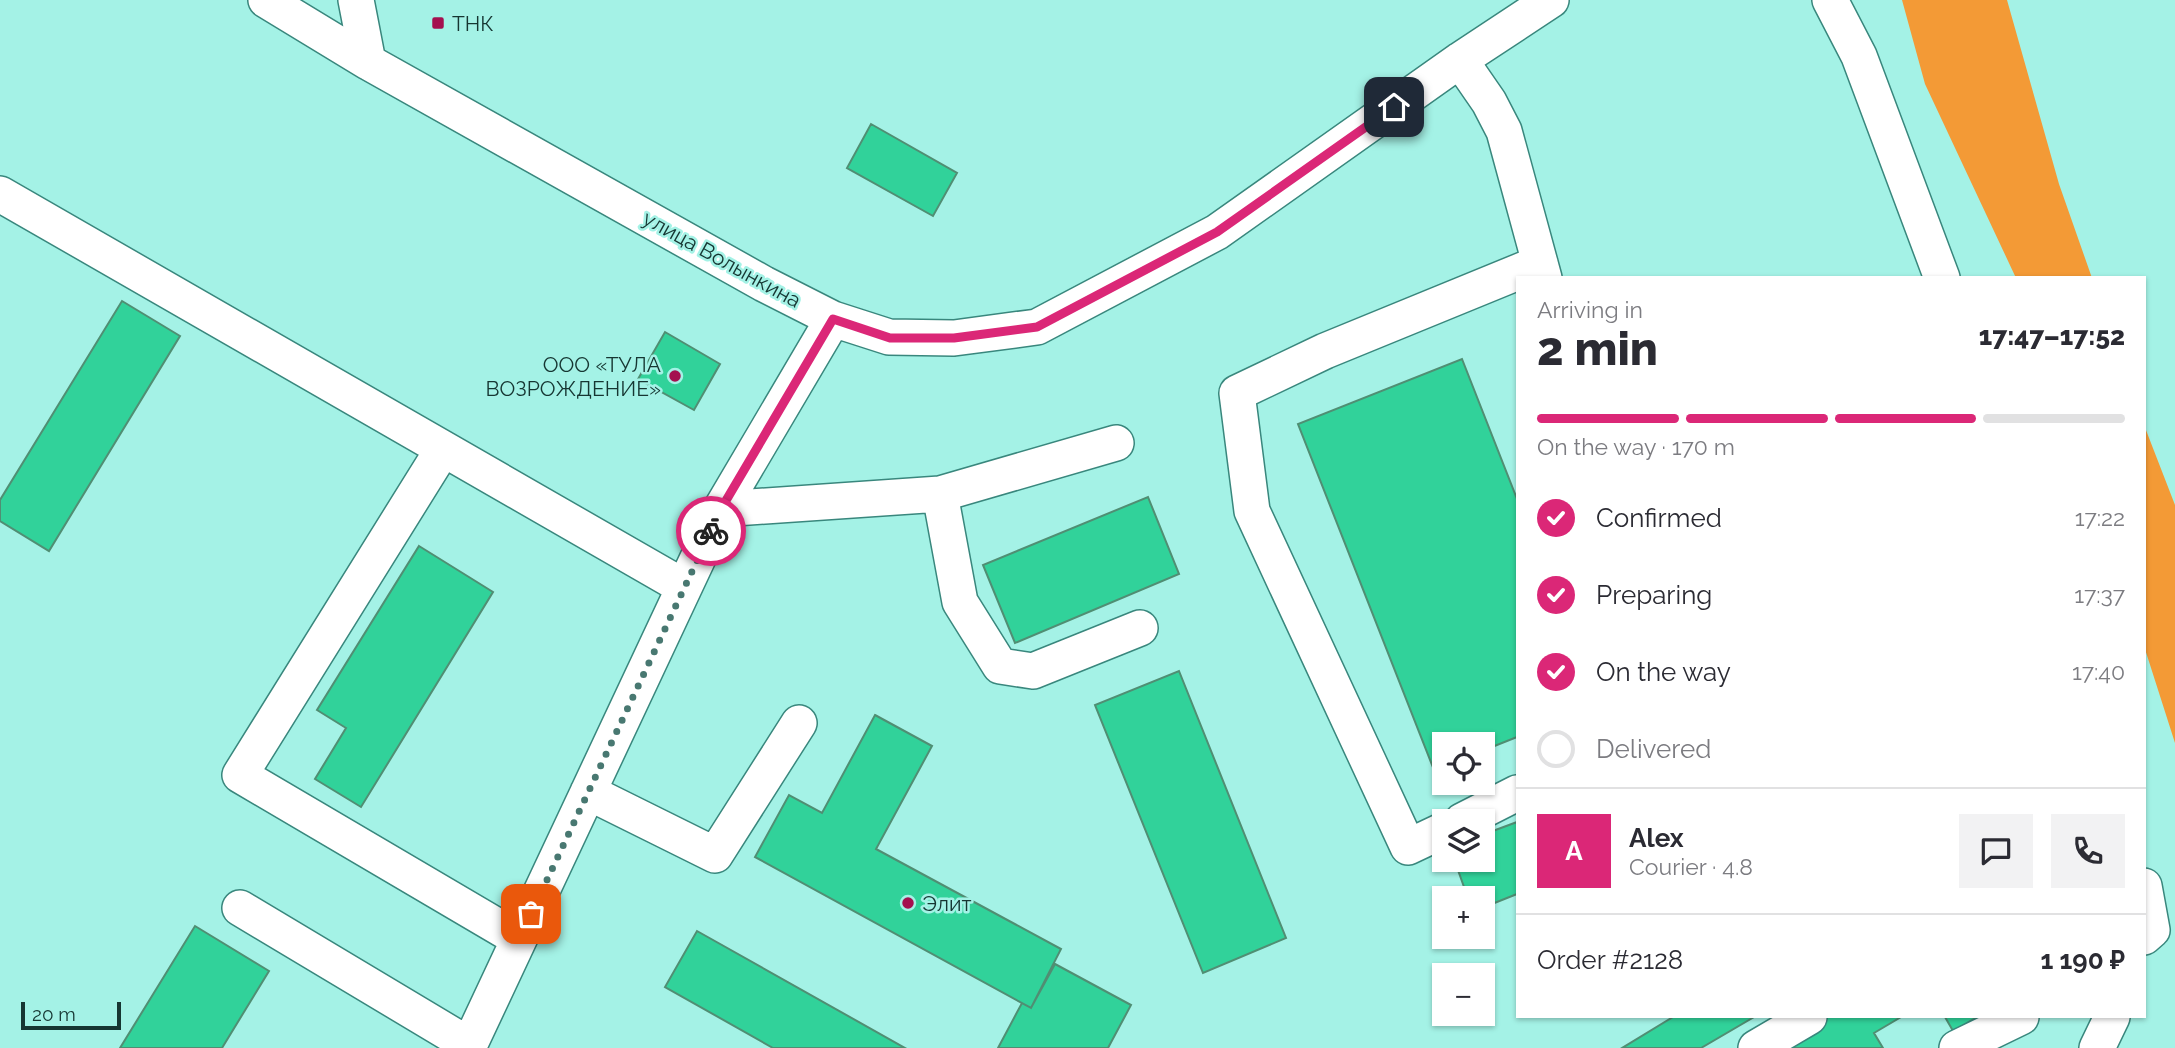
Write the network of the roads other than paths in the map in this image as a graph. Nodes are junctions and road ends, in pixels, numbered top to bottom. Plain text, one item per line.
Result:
1 (266, 0) edge
2 (356, 0) edge
3 (1551, 0) edge
4 (1830, 0) edge
5 (1460, 60) junction
6 (368, 62) junction
7 (0, 194) edge
8 (1542, 271) edge
9 (1941, 276) edge
10 (1516, 281) edge
11 (833, 319) junction
12 (1116, 443) dead end
13 (443, 449) junction
14 (940, 494) junction
15 (721, 509) junction
16 (684, 587) junction
17 (1140, 628) dead end
18 (799, 723) dead end
19 (588, 792) junction
20 (1516, 794) edge
21 (1486, 809) edge
22 (1432, 836) edge
23 (240, 908) dead end
24 (2146, 921) edge
25 (519, 939) junction
26 (2147, 939) edge
27 (1807, 1018) edge
28 (2019, 1018) edge
29 (2112, 1018) edge
30 (469, 1046) edge
31 (1756, 1048) edge
32 (1957, 1048) edge
33 (2097, 1048) edge

1 - 6 street, улица Волынкина
2 - 6 street
3 - 5 street, улица Волынкина
4 - 9 street
5 - 8 street
5 - 11 street, улица Волынкина
6 - 11 street, улица Волынкина
7 - 13 street
10 - 22 street
11 - 15 street
12 - 14 street
13 - 16 street
13 - 25 street
14 - 15 street
14 - 17 street
15 - 16 street
16 - 19 street
18 - 19 street
19 - 25 street
20 - 21 street
23 - 30 street
24 - 26 street
25 - 30 street
27 - 31 street
28 - 32 street
29 - 33 street

